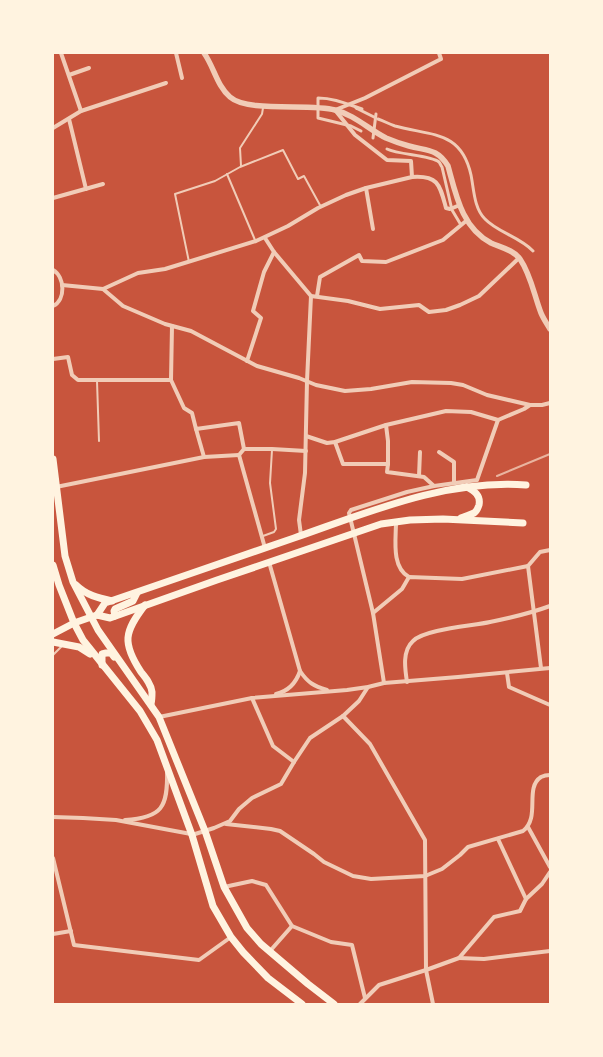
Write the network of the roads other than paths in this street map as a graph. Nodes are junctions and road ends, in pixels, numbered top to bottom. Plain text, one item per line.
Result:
1 (61, 53) edge
2 (176, 53) edge
3 (204, 53) edge
4 (439, 53) edge
5 (89, 68) dead end
6 (69, 75) junction
7 (182, 78) dead end
8 (166, 83) dead end
9 (263, 106) junction
10 (355, 107) junction
11 (318, 108) junction
12 (362, 109) dead end
13 (335, 110) junction
14 (82, 111) junction
15 (376, 116) junction
16 (69, 119) junction
17 (53, 128) edge
18 (361, 131) dead end
19 (372, 139) dead end
20 (387, 149) dead end
21 (241, 166) junction
22 (227, 174) junction
23 (412, 177) junction
24 (103, 184) dead end
25 (366, 188) junction
26 (86, 189) junction
27 (53, 198) edge
28 (460, 205) junction
29 (321, 207) junction
30 (464, 223) junction
31 (373, 229) dead end
32 (265, 238) junction
33 (256, 241) junction
34 (533, 251) dead end
35 (274, 252) junction
36 (520, 258) junction
37 (189, 263) junction
38 (53, 270) edge
39 (62, 285) junction
40 (103, 289) junction
41 (311, 296) junction
42 (317, 296) junction
43 (53, 306) edge
44 (172, 326) junction
45 (550, 329) edge
46 (53, 359) edge
47 (247, 361) junction
48 (97, 380) junction
49 (171, 380) junction
50 (307, 382) junction
51 (550, 402) edge
52 (530, 405) junction
53 (498, 420) junction
54 (386, 425) junction
55 (196, 429) junction
56 (306, 436) junction
57 (99, 441) dead end
58 (335, 442) junction
59 (244, 449) junction
60 (272, 449) junction
61 (306, 451) junction
62 (420, 452) dead end
63 (439, 452) dead end
64 (239, 455) junction
65 (204, 457) junction
66 (53, 459) edge
67 (388, 464) junction
68 (419, 476) junction
69 (454, 483) junction
70 (526, 485) dead end
71 (434, 486) junction
72 (56, 487) junction
73 (467, 487) junction
74 (349, 518) junction
75 (457, 519) junction
76 (396, 522) junction
77 (523, 523) dead end
78 (353, 533) junction
79 (301, 535) junction
80 (261, 536) junction
81 (265, 548) junction
82 (550, 550) edge
83 (269, 562) junction
84 (53, 565) edge
85 (528, 566) junction
86 (409, 577) junction
87 (73, 582) junction
88 (137, 593) junction
89 (112, 601) junction
90 (146, 605) junction
91 (550, 606) edge
92 (535, 611) junction
93 (373, 613) junction
94 (94, 616) junction
95 (115, 616) junction
96 (74, 623) junction
97 (53, 634) edge
98 (53, 642) edge
99 (66, 645) junction
100 (53, 655) edge
101 (101, 663) junction
102 (541, 668) junction
103 (550, 668) edge
104 (300, 671) junction
105 (507, 673) junction
106 (131, 676) junction
107 (407, 682) junction
108 (384, 683) junction
109 (368, 687) junction
110 (329, 691) junction
111 (252, 698) junction
112 (152, 704) junction
113 (550, 706) edge
114 (343, 716) junction
115 (159, 717) junction
116 (294, 762) junction
117 (166, 765) junction
118 (550, 775) edge
119 (53, 817) edge
120 (116, 820) junction
121 (226, 824) junction
122 (528, 827) junction
123 (204, 831) junction
124 (192, 834) junction
125 (498, 838) junction
126 (53, 858) edge
127 (550, 868) edge
128 (550, 872) edge
129 (425, 876) junction
130 (224, 888) junction
131 (526, 899) junction
132 (292, 926) junction
133 (71, 931) junction
134 (53, 934) edge
135 (231, 937) junction
136 (270, 951) junction
137 (550, 952) edge
138 (458, 958) junction
139 (426, 970) junction
140 (365, 998) junction
141 (302, 1004) edge
142 (334, 1004) edge
143 (360, 1004) edge
144 (433, 1004) edge

1 - 6 street
2 - 7 street
3 - 9 street
4 - 13 street
5 - 6 street
6 - 14 street
8 - 14 street
9 - 11 street
9 - 21 lane
10 - 11 street
10 - 12 street
10 - 15 street
11 - 13 street
11 - 18 street
13 - 23 street
13 - 28 street
14 - 16 street
15 - 19 street
15 - 34 street
16 - 17 street
16 - 26 street
20 - 30 street
21 - 22 lane
21 - 29 lane
22 - 33 lane
22 - 37 lane
23 - 25 street
23 - 28 street
24 - 26 street
25 - 29 street
25 - 31 street
26 - 27 street
28 - 30 street
29 - 32 street
30 - 36 street
30 - 42 street
32 - 33 street
32 - 35 street
33 - 37 street
35 - 41 street
35 - 47 street
36 - 42 street
36 - 45 street
37 - 40 street
38 - 39 street
39 - 40 street
39 - 43 street
40 - 44 street
41 - 42 street
41 - 50 street
44 - 47 street
44 - 49 street
46 - 48 street
47 - 50 street
48 - 49 street
48 - 57 lane
49 - 55 street
50 - 52 street
50 - 56 street
51 - 52 street
52 - 53 street
53 - 54 street
53 - 69 street
54 - 58 street
54 - 67 street
55 - 59 street
55 - 65 street
56 - 58 street
56 - 61 street
58 - 67 street
59 - 60 street
59 - 64 street
60 - 61 street
60 - 80 lane
61 - 79 street
62 - 68 street
63 - 69 street
64 - 65 street
64 - 80 street
65 - 72 street
66 - 72 main road
67 - 68 street
68 - 71 street
69 - 71 street
70 - 73 main road
71 - 74 street
72 - 87 main road
73 - 74 main road
73 - 75 main road
74 - 78 street
74 - 79 main road
75 - 76 main road
75 - 77 main road
76 - 78 main road
76 - 86 street
78 - 83 main road
78 - 93 street
79 - 81 main road
80 - 81 street
81 - 88 main road
82 - 85 street
83 - 90 main road
83 - 104 street
84 - 96 main road
85 - 86 street
85 - 92 street
86 - 93 street
87 - 89 main road
87 - 94 main road
88 - 89 main road
88 - 95 main road
89 - 94 main road
90 - 95 main road
90 - 112 main road
91 - 92 street
92 - 102 street
92 - 107 street
93 - 108 street
94 - 95 main road
94 - 96 main road
94 - 106 main road
96 - 97 main road
96 - 101 main road
98 - 99 main road
99 - 100 lane
99 - 101 main road
101 - 106 main road
101 - 117 main road
102 - 103 street
102 - 105 street
104 - 110 street
104 - 111 street
105 - 107 street
105 - 113 street
106 - 112 main road
107 - 108 street
108 - 109 street
109 - 110 street
109 - 114 street
110 - 111 street
111 - 115 street
111 - 116 street
112 - 115 main road
114 - 116 street
114 - 129 street
115 - 123 main road
116 - 121 street
117 - 120 street
117 - 124 main road
118 - 122 street
119 - 120 street
120 - 124 street
121 - 123 street
121 - 129 street
122 - 125 street
122 - 127 street
123 - 124 street
123 - 130 main road
124 - 135 main road
125 - 129 street
125 - 131 street
126 - 133 street
128 - 131 street
129 - 139 street
130 - 132 street
130 - 136 main road
131 - 138 street
132 - 136 street
132 - 140 street
133 - 134 street
133 - 135 street
135 - 141 main road
136 - 142 main road
137 - 138 street
138 - 139 street
139 - 140 street
139 - 144 street
140 - 143 street

